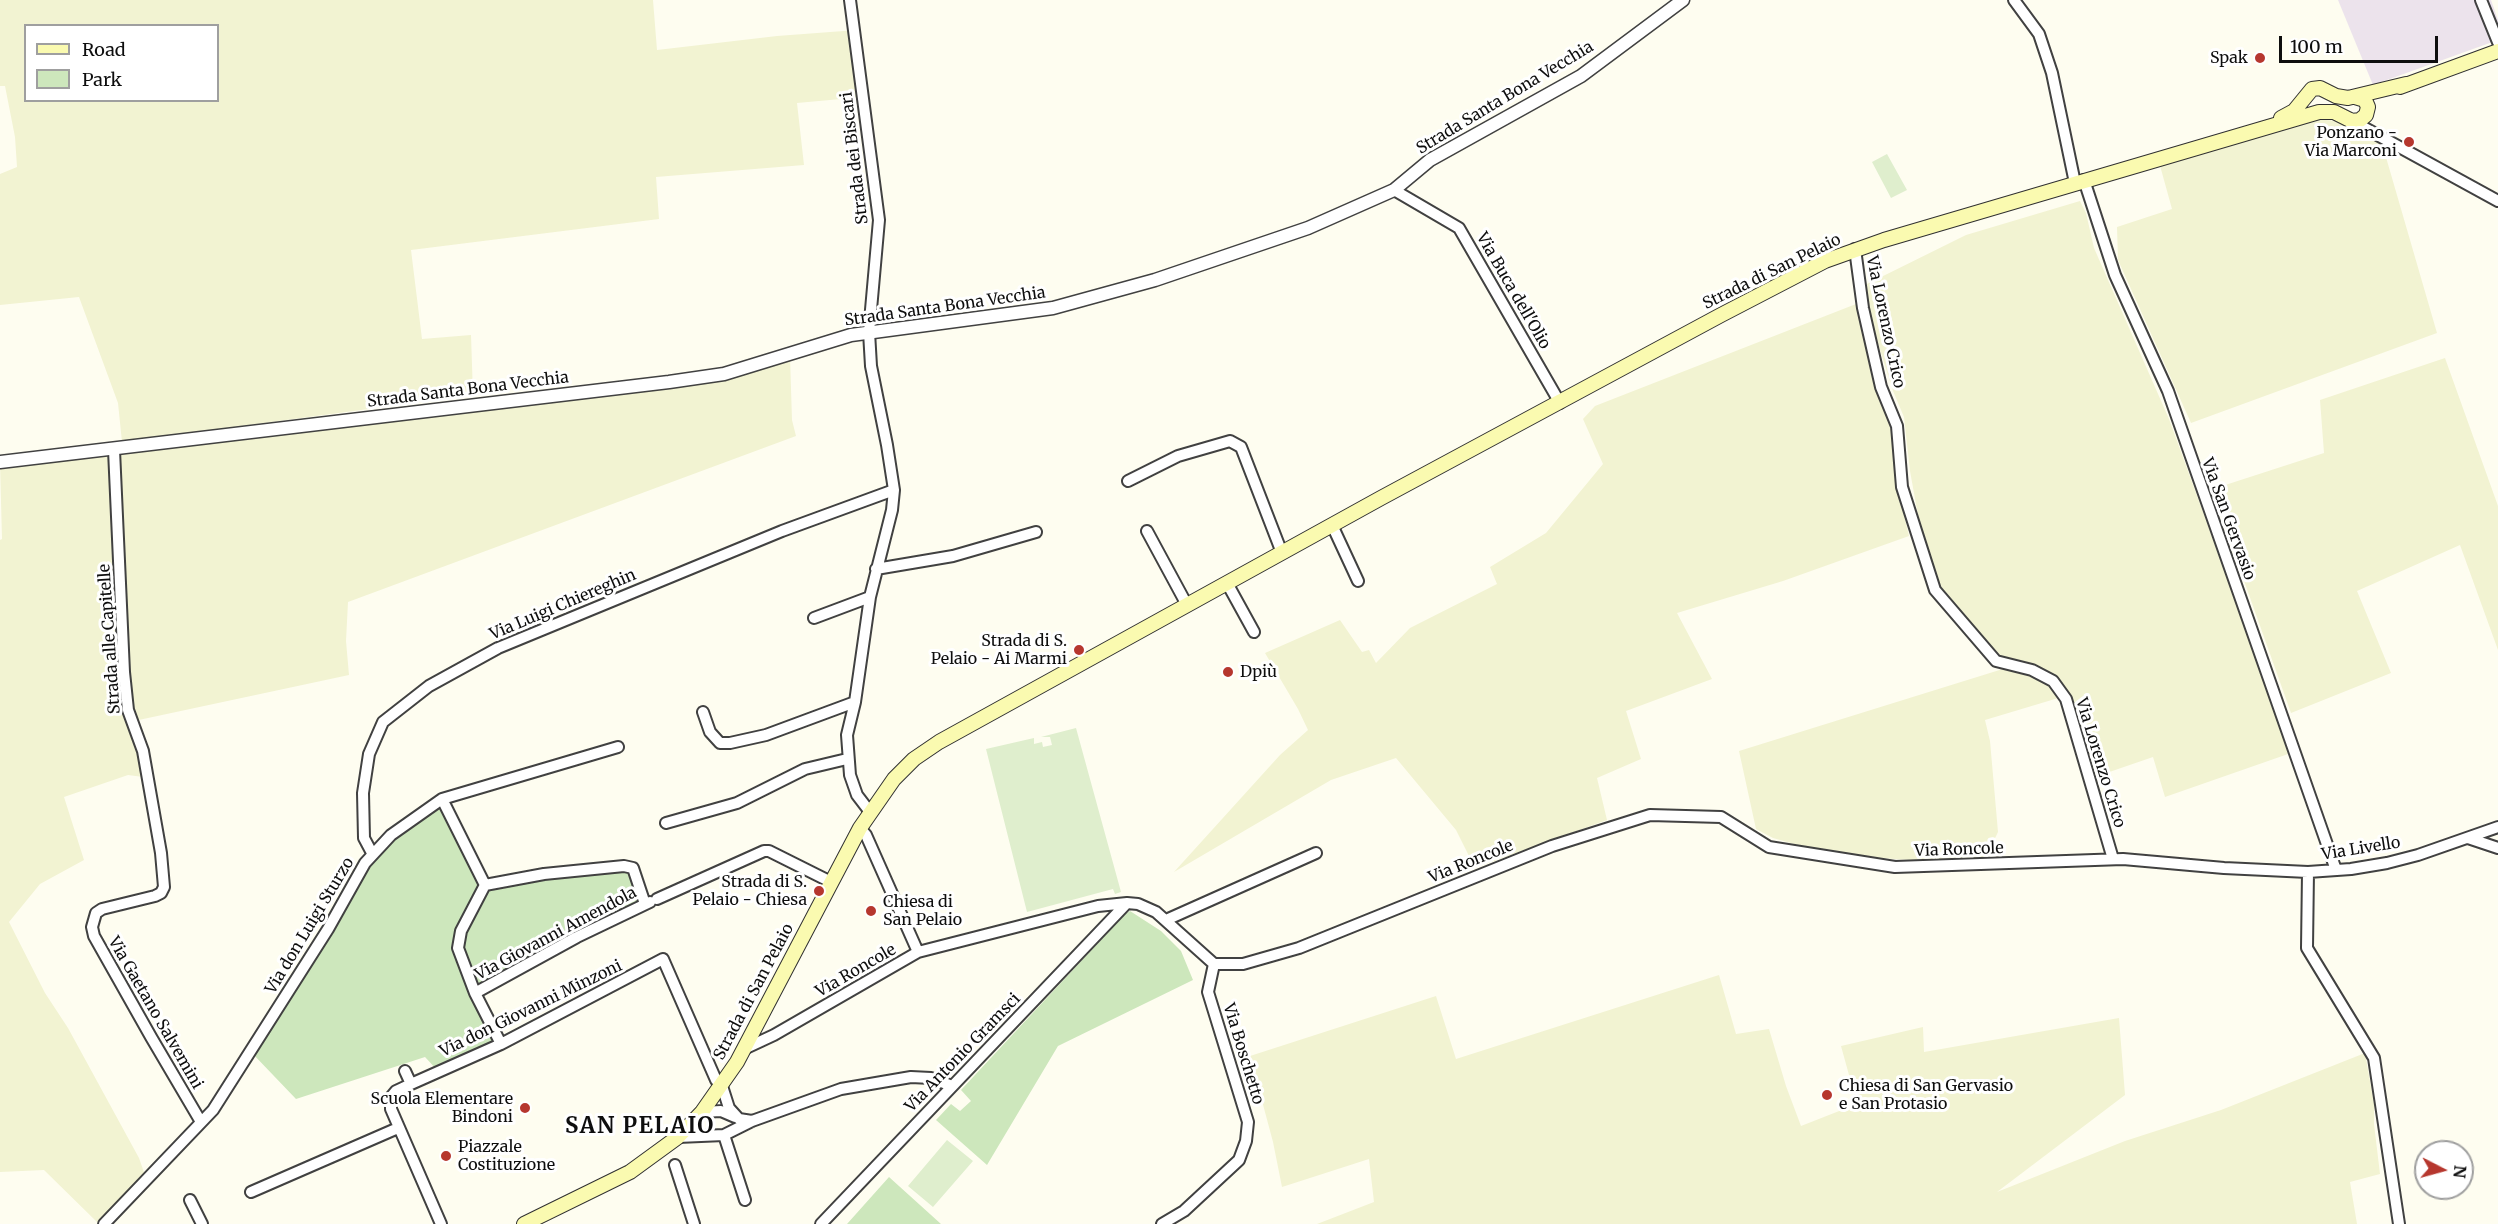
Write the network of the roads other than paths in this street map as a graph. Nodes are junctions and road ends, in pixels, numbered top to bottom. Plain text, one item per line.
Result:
1 (850, 0) edge
2 (1683, 0) edge
3 (2014, 0) edge
4 (2481, 0) edge
5 (2498, 42) edge
6 (2498, 51) edge
7 (2406, 84) junction
8 (2355, 97) junction
9 (2307, 108) junction
10 (2372, 123) junction
11 (2080, 182) junction
12 (1394, 190) junction
13 (2498, 201) edge
14 (1855, 249) junction
15 (869, 332) junction
16 (1560, 403) junction
17 (114, 450) junction
18 (1, 460) edge
19 (1128, 481) dead end
20 (894, 490) junction
21 (1332, 525) junction
22 (1147, 531) dead end
23 (1036, 532) dead end
24 (1282, 553) junction
25 (876, 569) junction
26 (1358, 581) dead end
27 (1227, 583) junction
28 (870, 597) junction
29 (1187, 605) junction
30 (814, 618) dead end
31 (1254, 632) dead end
32 (855, 702) junction
33 (703, 712) dead end
34 (618, 747) dead end
35 (847, 759) junction
36 (442, 799) junction
37 (870, 812) junction
38 (666, 823) dead end
39 (2498, 827) edge
40 (860, 828) junction
41 (2468, 838) junction
42 (2498, 849) edge
43 (1316, 853) dead end
44 (372, 854) junction
45 (2113, 859) junction
46 (2224, 868) joint
47 (2336, 870) junction
48 (2308, 872) junction
49 (831, 882) junction
50 (485, 885) junction
51 (161, 892) joint
52 (651, 902) junction
53 (1127, 903) junction
54 (1166, 920) junction
55 (918, 952) junction
56 (1214, 964) junction
57 (475, 993) junction
58 (756, 1025) junction
59 (774, 1035) junction
60 (501, 1044) junction
61 (744, 1049) junction
62 (405, 1071) dead end
63 (411, 1084) junction
64 (722, 1086) junction
65 (952, 1086) junction
66 (702, 1112) junction
67 (735, 1117) junction
68 (752, 1121) junction
69 (201, 1122) junction
70 (398, 1128) junction
71 (724, 1136) junction
72 (678, 1137) junction
73 (675, 1165) dead end
74 (251, 1192) dead end
75 (190, 1200) dead end
76 (745, 1200) dead end
77 (689, 1223) edge
78 (104, 1224) edge
79 (202, 1224) edge
80 (441, 1224) edge
81 (524, 1224) edge
82 (821, 1224) edge
83 (1162, 1224) edge
84 (2399, 1224) edge

1 - 15 street, Strada dei Biscari
2 - 12 street, Strada Santa Bona Vecchia
3 - 11 street, Via San Gervasio
4 - 5 street
6 - 7 main road
7 - 8 main road
7 - 10 main road
8 - 9 main road, Strada di San Pelaio
8 - 10 main road
9 - 10 main road
9 - 11 main road, Strada di San Pelaio
10 - 13 street
11 - 14 main road, Strada di San Pelaio
11 - 47 street, Via San Gervasio
12 - 15 street, Strada Santa Bona Vecchia
12 - 16 street, Via Buca dell'Olio
14 - 16 main road, Strada di San Pelaio
14 - 45 street, Via Lorenzo Crico
15 - 17 street, Strada Santa Bona Vecchia
15 - 20 street, Strada dei Biscari
16 - 21 main road, Strada di San Pelaio
17 - 18 street, Strada Santa Bona Vecchia
17 - 51 street, Strada alle Capitelle
19 - 24 street
20 - 25 street, Strada dei Biscari
20 - 44 street, Via Luigi Chiereghin
21 - 24 main road, Strada di San Pelaio
21 - 26 street
22 - 29 street
23 - 25 street
24 - 27 main road, Strada di San Pelaio
25 - 28 street, Strada dei Biscari
27 - 29 main road, Strada di San Pelaio
27 - 31 street
28 - 30 street
28 - 32 street, Strada dei Biscari
29 - 37 main road, Strada di San Pelaio
32 - 33 street
32 - 35 street, Strada dei Biscari
34 - 36 street, Via don Luigi Sturzo
35 - 37 street, Strada dei Biscari
35 - 38 street
36 - 44 street, Via don Luigi Sturzo
36 - 50 street
37 - 40 main road, Strada di San Pelaio
39 - 41 street, Via Livello
40 - 49 main road, Strada di San Pelaio
40 - 55 street
41 - 42 street
41 - 47 street, Via Livello
43 - 54 street
44 - 69 street, Via don Luigi Sturzo
45 - 46 street, Via Roncole
45 - 56 street, Via Roncole
46 - 48 street, Via Livello
47 - 48 street, Via Livello
48 - 84 street
49 - 52 street, Via Giovanni Amendola
49 - 58 main road, Strada di San Pelaio
50 - 52 street
50 - 57 street
51 - 69 street, Via Gaetano Salvemini
52 - 57 street, Via Giovanni Amendola
53 - 54 street, Via Roncole
53 - 55 street, Via Roncole
53 - 65 street, Via Antonio Gramsci
54 - 56 street, Via Roncole
55 - 59 street, Via Roncole
56 - 83 street, Via Boschetto
57 - 60 street
58 - 59 street
58 - 61 main road, Strada di San Pelaio
59 - 61 street, Via Roncole
60 - 63 street, Via don Giovanni Minzoni
60 - 64 street, Via don Giovanni Minzoni
61 - 64 main road, Strada di San Pelaio
62 - 63 street
63 - 70 street
64 - 66 main road, Strada di San Pelaio
64 - 67 street
65 - 68 street
65 - 82 street, Via Antonio Gramsci
66 - 67 street
66 - 72 main road, Strada di San Pelaio
67 - 68 street
68 - 71 street
69 - 78 street, Via don Luigi Sturzo
70 - 74 street
70 - 80 street
71 - 72 street
71 - 76 street
72 - 81 main road, Strada di San Pelaio
73 - 77 street
75 - 79 street

